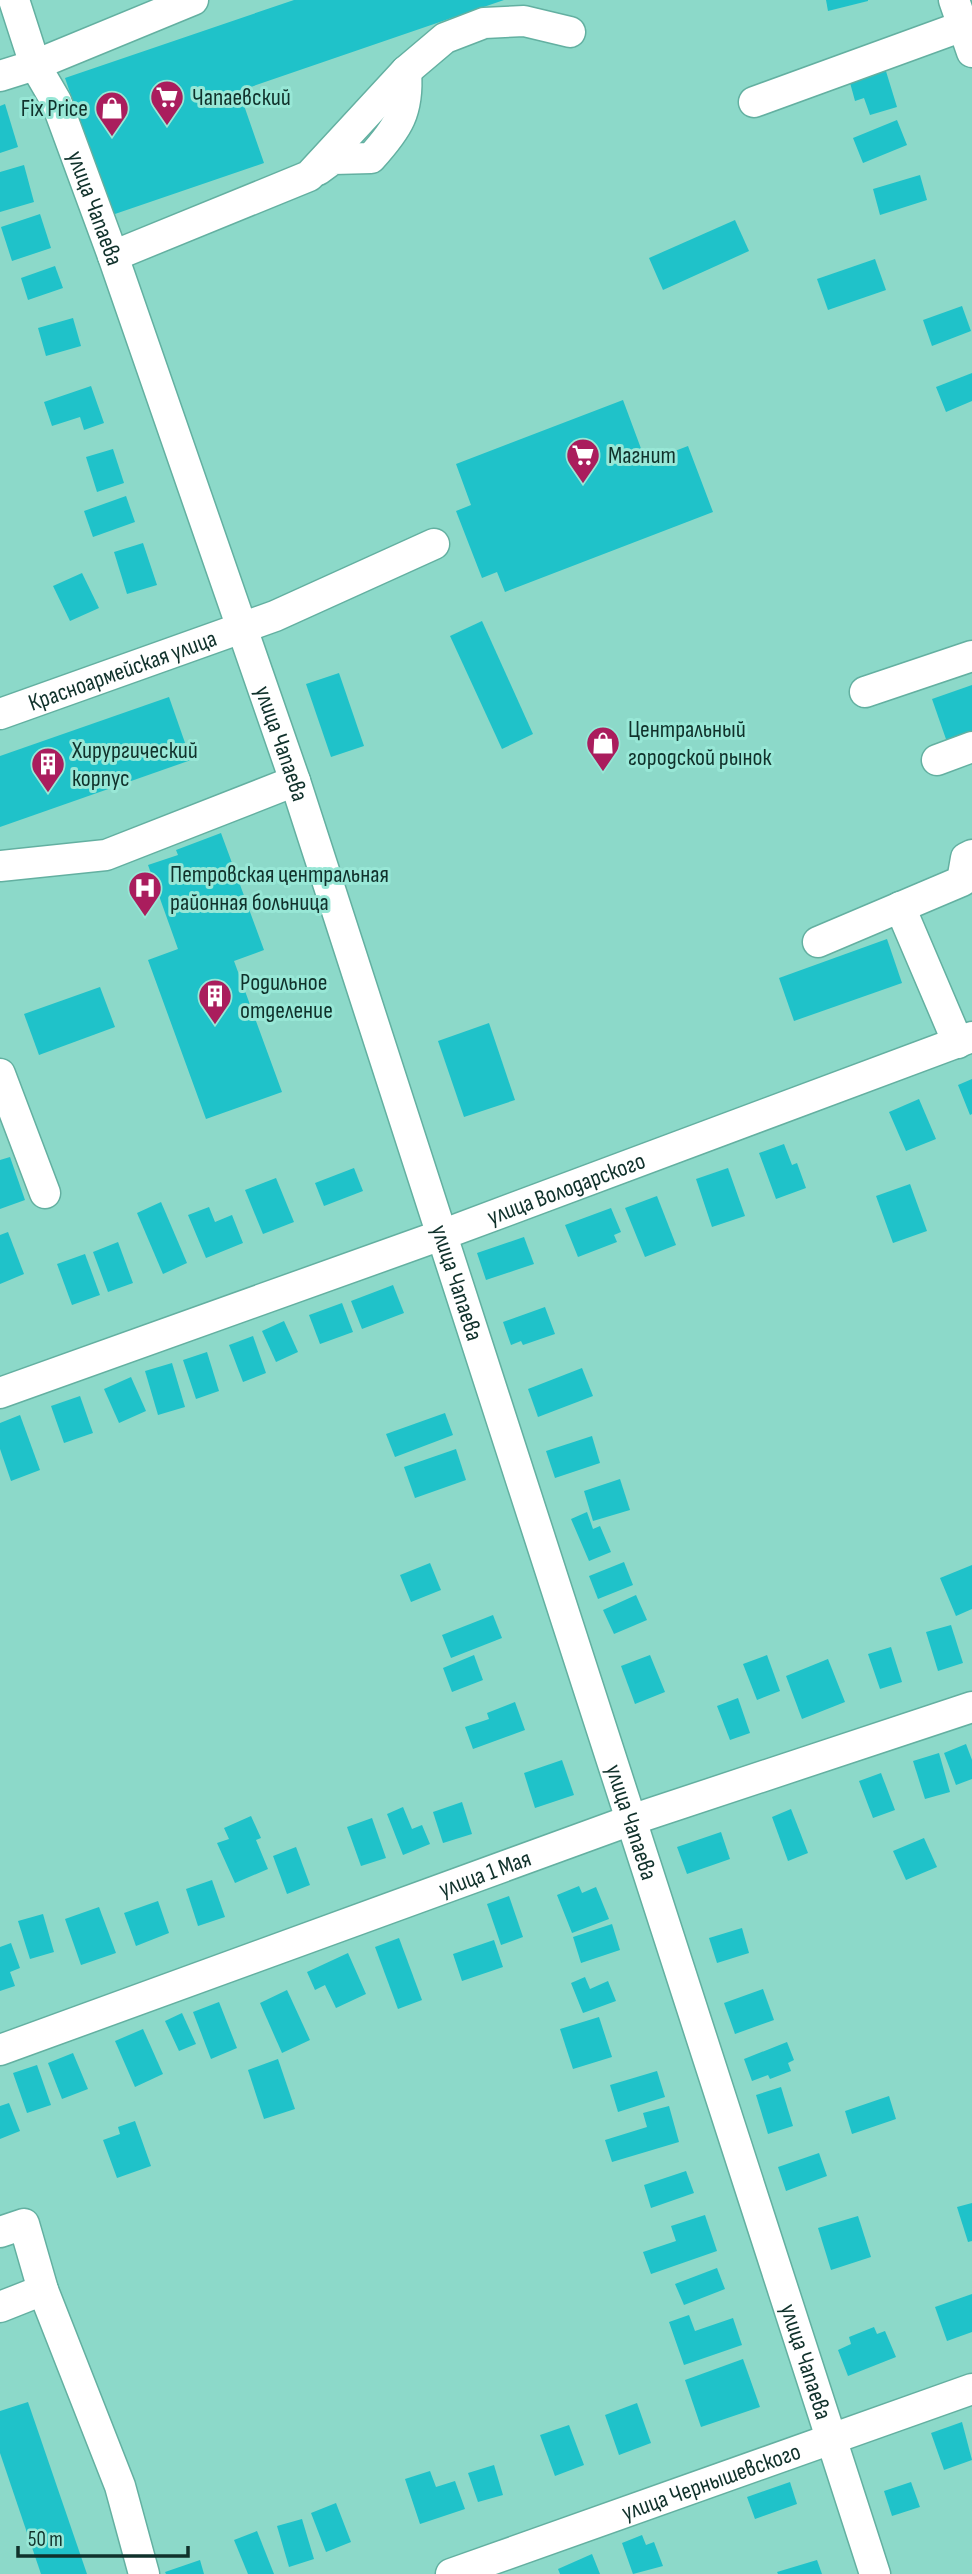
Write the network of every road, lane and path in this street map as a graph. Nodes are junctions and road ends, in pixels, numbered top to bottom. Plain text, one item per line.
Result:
1 (14, 0) edge
2 (193, 0) edge
3 (963, 26) edge
4 (570, 32) dead end
5 (35, 65) junction
6 (0, 76) edge
7 (754, 102) dead end
8 (113, 256) junction
9 (434, 544) dead end
10 (242, 626) junction
11 (972, 656) edge
12 (865, 692) dead end
13 (0, 714) edge
14 (972, 747) edge
15 (937, 760) dead end
16 (295, 781) junction
17 (972, 855) edge
18 (0, 866) edge
19 (900, 907) junction
20 (818, 942) dead end
21 (965, 1040) edge
22 (0, 1074) edge
23 (45, 1193) dead end
24 (444, 1234) junction
25 (0, 1392) edge
26 (972, 1707) edge
27 (634, 1819) junction
28 (0, 2050) edge
29 (0, 2232) edge
30 (43, 2290) junction
31 (0, 2307) edge
32 (972, 2389) edge
33 (830, 2440) junction
34 (144, 2574) edge
35 (451, 2574) edge
36 (876, 2574) edge

1 - 5 street, улица Чапаева
2 - 5 street
3 - 7 street
4 - 8 street
5 - 6 street
5 - 8 street, улица Чапаева
8 - 10 street, улица Чапаева
9 - 10 street, Красноармейская улица
10 - 13 street, Красноармейская улица
10 - 16 street, улица Чапаева
11 - 12 street
14 - 15 street
16 - 18 street
16 - 24 street, улица Чапаева
17 - 19 street
19 - 20 street
19 - 21 street
21 - 24 street, улица Володарского
22 - 23 street
24 - 25 street, улица Володарского
24 - 27 street, улица Чапаева
26 - 27 street, улица 1 Мая
27 - 28 street, улица 1 Мая
27 - 33 street, улица Чапаева
29 - 30 street
30 - 31 street
30 - 34 street
32 - 33 street, улица Чернышевского
33 - 35 street, улица Чернышевского
33 - 36 street, улица Чапаева

